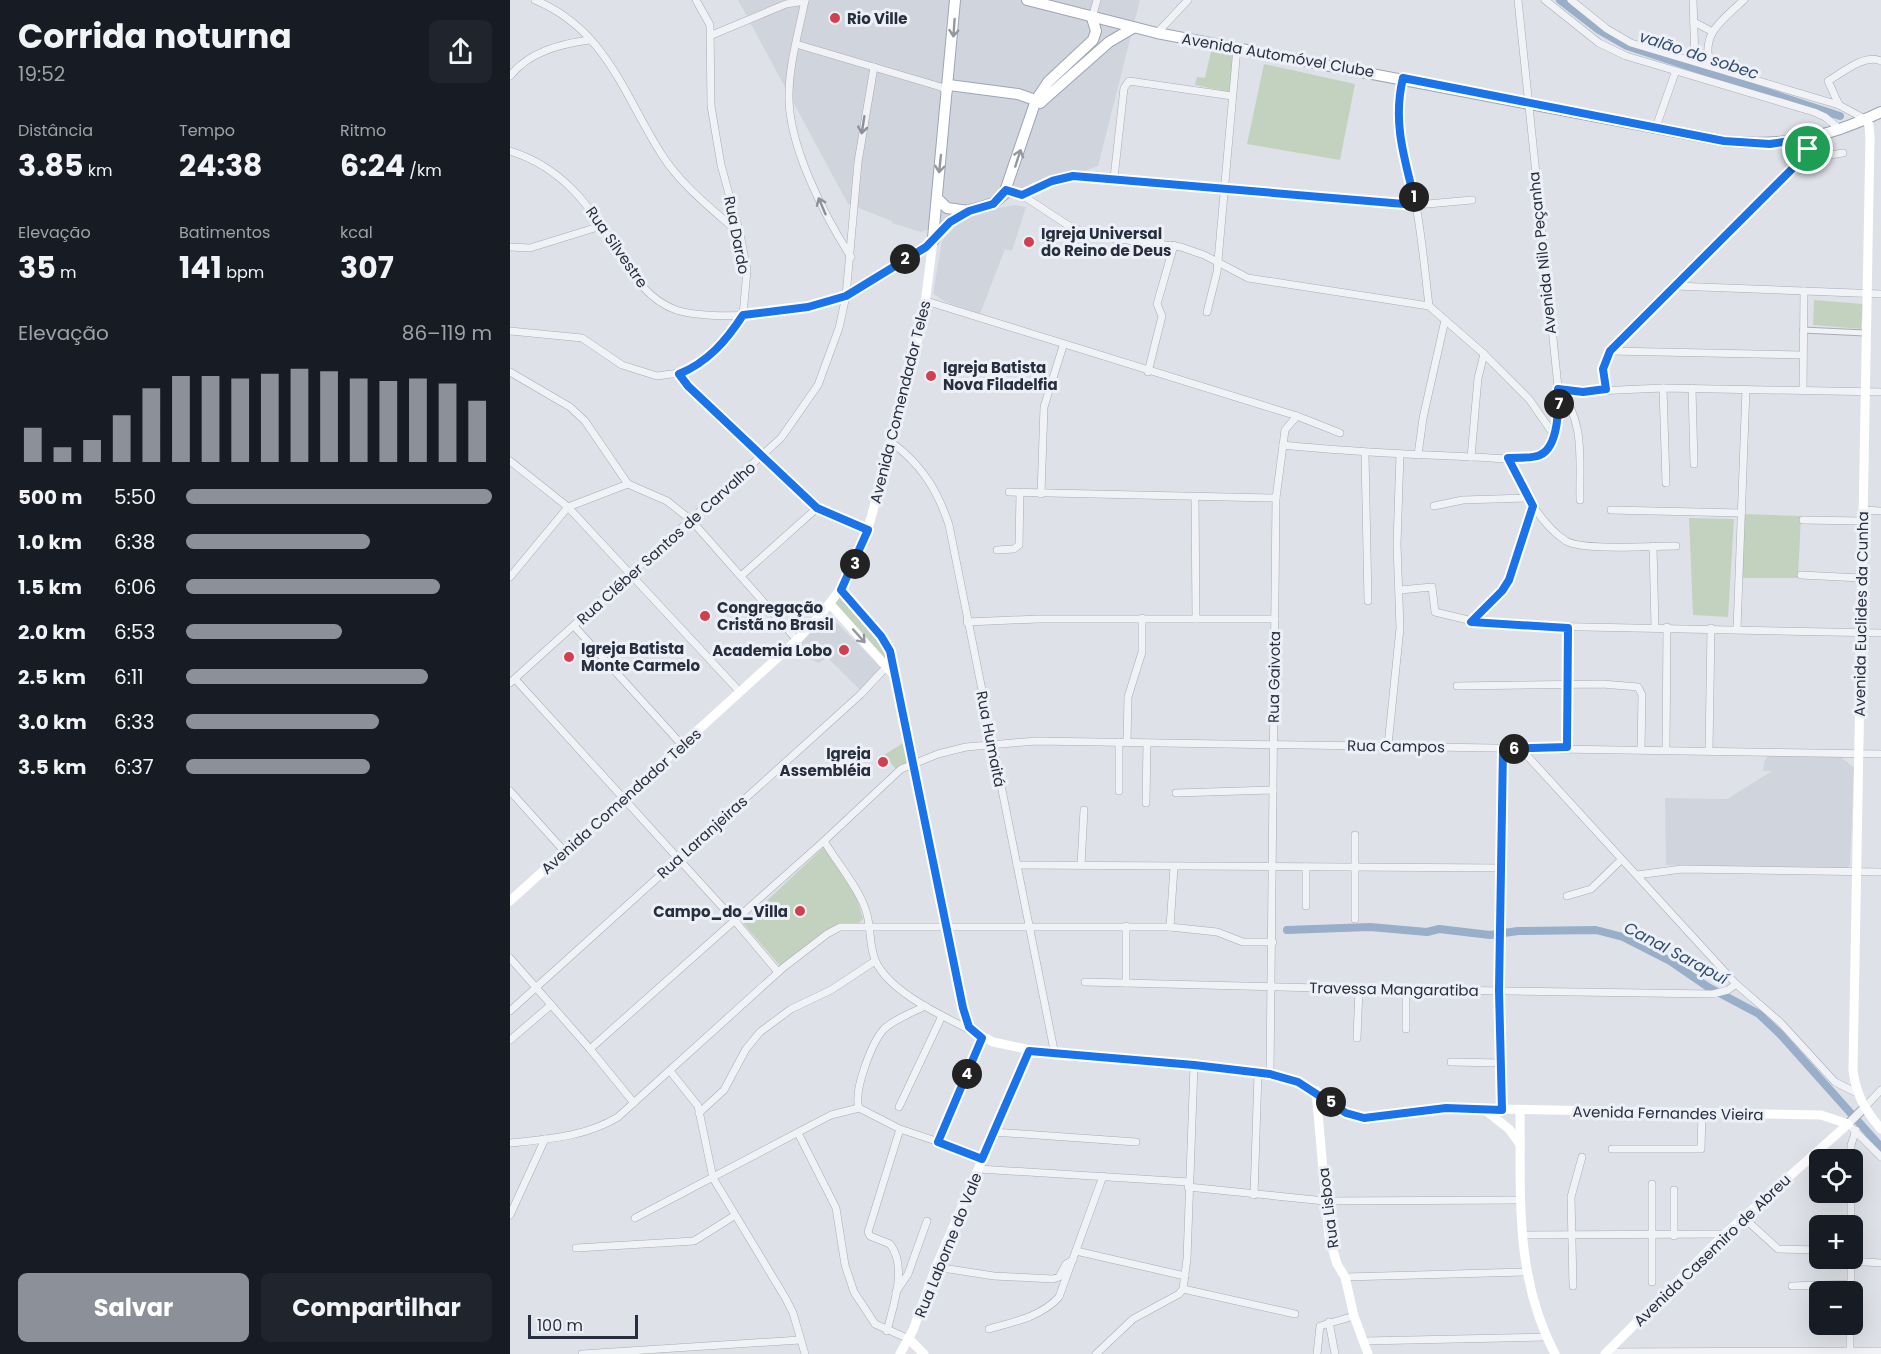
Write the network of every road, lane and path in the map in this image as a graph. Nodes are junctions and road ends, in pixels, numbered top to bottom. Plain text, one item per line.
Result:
1 (535, 0) edge
2 (696, 0) edge
3 (805, 0) edge
4 (1027, 0) edge
5 (1097, 0) edge
6 (1188, 0) edge
7 (1518, 0) edge
8 (1545, 0) edge
9 (1571, 0) edge
10 (1693, 0) edge
11 (1744, 0) edge
12 (957, 2) edge
13 (1092, 18) junction
14 (1694, 22) junction
15 (1133, 28) junction
16 (1711, 32) junction
17 (1157, 33) junction
18 (712, 35) junction
19 (589, 39) junction
20 (1090, 42) junction
21 (796, 44) junction
22 (1707, 46) junction
23 (1237, 48) junction
24 (1100, 50) junction
25 (1695, 57) junction
26 (1881, 61) edge
27 (1711, 66) junction
28 (874, 67) junction
29 (1675, 73) junction
30 (510, 76) edge
31 (1403, 78) junction
32 (946, 88) junction
33 (1232, 96) junction
34 (1527, 102) junction
35 (1036, 105) junction
36 (1839, 105) junction
37 (1881, 112) edge
38 (1864, 125) junction
39 (1656, 127) junction
40 (1841, 130) junction
41 (1811, 138) junction
42 (510, 151) edge
43 (1843, 153) dead end
44 (1802, 159) junction
45 (1114, 178) junction
46 (1225, 189) junction
47 (1006, 190) junction
48 (1022, 195) junction
49 (937, 198) junction
50 (1472, 200) dead end
51 (1416, 205) junction
52 (969, 211) junction
53 (601, 226) junction
54 (740, 234) junction
55 (933, 241) junction
56 (1174, 245) junction
57 (510, 247) edge
58 (850, 257) junction
59 (1217, 261) junction
60 (1674, 286) junction
61 (1804, 291) junction
62 (1866, 294) junction
63 (1881, 294) edge
64 (846, 296) junction
65 (926, 301) junction
66 (1429, 306) junction
67 (1207, 312) dead end
68 (743, 315) junction
69 (1445, 320) junction
70 (1803, 330) junction
71 (510, 331) edge
72 (1865, 333) junction
73 (1064, 346) junction
74 (1610, 351) junction
75 (1484, 354) junction
76 (1803, 355) junction
77 (510, 372) edge
78 (1148, 372) junction
79 (679, 374) junction
80 (1663, 388) junction
81 (1692, 388) junction
82 (1558, 389) junction
83 (1606, 389) junction
84 (1746, 389) junction
85 (1803, 389) junction
86 (1865, 392) junction
87 (1881, 392) edge
88 (1297, 416) junction
89 (1340, 433) dead end
90 (1554, 435) junction
91 (891, 442) junction
92 (1283, 446) junction
93 (763, 454) junction
94 (1365, 454) junction
95 (1400, 454) junction
96 (1418, 455) junction
97 (1471, 457) junction
98 (1508, 458) junction
99 (510, 461) edge
100 (1694, 464) dead end
101 (1666, 483) dead end
102 (628, 484) junction
103 (1009, 492) dead end
104 (1020, 493) junction
105 (1041, 494) junction
106 (1195, 497) junction
107 (1276, 498) junction
108 (1528, 498) junction
109 (1580, 500) dead end
110 (1434, 506) dead end
111 (1533, 506) junction
112 (568, 507) junction
113 (817, 508) junction
114 (1611, 510) dead end
115 (1863, 510) junction
116 (1881, 511) edge
117 (1741, 513) junction
118 (691, 520) junction
119 (1803, 520) dead end
120 (1862, 521) junction
121 (868, 530) junction
122 (1653, 546) junction
123 (1676, 546) dead end
124 (997, 550) dead end
125 (631, 574) junction
126 (1801, 575) dead end
127 (741, 576) junction
128 (510, 577) edge
129 (1861, 578) junction
130 (841, 590) junction
131 (1400, 591) junction
132 (1368, 602) dead end
133 (831, 605) junction
134 (1142, 618) junction
135 (1196, 619) junction
136 (1275, 620) junction
137 (967, 622) junction
138 (1471, 622) junction
139 (574, 626) junction
140 (1655, 627) junction
141 (1667, 627) junction
142 (1568, 628) junction
143 (1711, 628) junction
144 (1737, 629) junction
145 (1860, 632) junction
146 (1881, 633) edge
147 (797, 640) junction
148 (890, 668) junction
149 (512, 681) edge
150 (1568, 685) junction
151 (1457, 686) dead end
152 (740, 692) junction
153 (1123, 742) junction
154 (991, 743) junction
155 (1147, 743) junction
156 (1274, 744) junction
157 (682, 745) junction
158 (1388, 745) junction
159 (1567, 747) junction
160 (1503, 749) junction
161 (1521, 749) junction
162 (1641, 749) junction
163 (1666, 749) junction
164 (1709, 750) junction
165 (1858, 753) junction
166 (1881, 754) edge
167 (914, 763) junction
168 (1273, 790) junction
169 (1119, 791) dead end
170 (510, 792) edge
171 (1176, 793) dead end
172 (623, 799) junction
173 (1146, 803) dead end
174 (1084, 810) dead end
175 (1355, 835) dead end
176 (824, 841) junction
177 (565, 852) junction
178 (678, 858) junction
179 (1621, 860) junction
180 (1017, 865) junction
181 (1082, 865) junction
182 (1273, 866) junction
183 (1174, 867) junction
184 (1306, 867) junction
185 (1354, 868) junction
186 (1503, 868) junction
187 (1881, 872) edge
188 (1856, 873) junction
189 (1637, 875) junction
190 (1567, 896) dead end
191 (510, 901) edge
192 (1306, 906) dead end
193 (1355, 919) dead end
194 (735, 921) junction
195 (868, 925) junction
196 (946, 926) junction
197 (1029, 926) junction
198 (1126, 926) junction
199 (1170, 927) junction
200 (1273, 942) junction
201 (510, 958) edge
202 (875, 961) junction
203 (778, 972) junction
204 (1084, 982) dead end
205 (1126, 983) junction
206 (1736, 984) junction
207 (1271, 987) junction
208 (536, 988) junction
209 (1359, 989) junction
210 (1406, 990) junction
211 (1499, 990) junction
212 (925, 1006) junction
213 (554, 1008) junction
214 (510, 1011) edge
215 (942, 1016) junction
216 (1406, 1029) dead end
217 (972, 1031) junction
218 (982, 1038) junction
219 (1357, 1038) dead end
220 (510, 1040) edge
221 (590, 1049) junction
222 (1029, 1051) junction
223 (1056, 1055) junction
224 (1451, 1062) dead end
225 (1501, 1063) junction
226 (1194, 1065) junction
227 (670, 1071) junction
228 (1258, 1073) junction
229 (1270, 1074) junction
230 (1881, 1090) edge
231 (1316, 1091) junction
232 (1857, 1094) junction
233 (634, 1103) junction
234 (899, 1107) dead end
235 (858, 1108) junction
236 (1485, 1110) junction
237 (1502, 1110) junction
238 (1520, 1110) junction
239 (1862, 1110) junction
240 (699, 1113) junction
241 (1702, 1114) junction
242 (1877, 1119) edge
243 (1852, 1125) junction
244 (900, 1129) junction
245 (1881, 1129) edge
246 (993, 1131) junction
247 (798, 1133) junction
248 (546, 1139) junction
249 (938, 1142) junction
250 (1136, 1142) dead end
251 (510, 1143) edge
252 (1521, 1147) junction
253 (1612, 1149) dead end
254 (1851, 1149) edge
255 (1582, 1157) dead end
256 (1881, 1157) edge
257 (982, 1159) junction
258 (978, 1169) junction
259 (1103, 1176) junction
260 (713, 1178) junction
261 (1652, 1184) dead end
262 (1188, 1185) junction
263 (1674, 1190) dead end
264 (1254, 1195) junction
265 (1521, 1200) junction
266 (1325, 1202) junction
267 (510, 1215) edge
268 (734, 1216) junction
269 (635, 1218) dead end
270 (1744, 1218) junction
271 (927, 1221) dead end
272 (1572, 1234) junction
273 (1725, 1234) junction
274 (1522, 1235) junction
275 (1651, 1235) junction
276 (1674, 1236) junction
277 (576, 1248) dead end
278 (1809, 1250) edge
279 (1076, 1251) junction
280 (1073, 1260) junction
281 (1863, 1261) edge
282 (1881, 1263) edge
283 (936, 1267) junction
284 (1525, 1272) junction
285 (1185, 1276) junction
286 (1345, 1277) junction
287 (1652, 1282) dead end
288 (1573, 1286) dead end
289 (1792, 1286) dead end
290 (1809, 1287) edge
291 (1183, 1289) junction
292 (896, 1292) junction
293 (1295, 1314) dead end
294 (1354, 1316) junction
295 (1329, 1322) junction
296 (988, 1329) dead end
297 (886, 1331) junction
298 (1850, 1335) edge
299 (1546, 1337) junction
300 (909, 1339) junction
301 (800, 1340) junction
302 (1364, 1341) junction
303 (1881, 1351) edge
304 (1850, 1352) edge
305 (1606, 1353) edge
306 (1753, 1353) edge
307 (582, 1354) edge
308 (805, 1354) edge
309 (900, 1354) edge
310 (924, 1354) edge
311 (1097, 1354) edge
312 (1317, 1354) edge
313 (1335, 1354) edge
314 (1368, 1354) edge
315 (1556, 1354) edge

1 - 19 street
2 - 18 street, Rua Dardo
3 - 18 street
3 - 21 street
4 - 13 main road, Avenida Automóvel Clube
5 - 13 street
6 - 17 street
7 - 34 street, Avenida Nilo Peçanha
8 - 29 street
9 - 25 street
10 - 14 street
11 - 16 street
12 -> 32 main road, Avenida Comendador Teles
13 - 15 main road, Avenida Automóvel Clube
13 - 20 main road
14 - 16 street
14 - 25 street
15 - 17 main road, Avenida Automóvel Clube
15 - 24 main road
16 - 22 street
17 - 23 main road, Avenida Automóvel Clube
18 - 54 street, Rua Dardo
19 - 30 street
19 - 54 street
20 - 24 main road
20 - 35 main road
21 - 28 street
58 -> 21 street
22 - 25 street
22 - 27 street
23 - 31 main road, Avenida Automóvel Clube
23 - 33 street
24 - 35 main road
25 - 27 street
26 - 36 street
27 - 36 street
28 - 32 street
28 -> 58 street, Rua Cléber Santos de Carvalho
29 - 39 street
29 - 40 street
31 - 34 main road, Avenida Automóvel Clube
31 - 51 street
32 - 35 main road
32 -> 49 main road, Avenida Comendador Teles
33 - 45 street
33 - 46 street
34 - 39 main road, Avenida Automóvel Clube
34 - 82 street, Avenida Nilo Peçanha
47 -> 35 main road
36 - 38 street
37 - 38 main road, Avenida Automóvel Clube
38 - 40 main road, Avenida Automóvel Clube
38 - 62 main road, Avenida Euclides da Cunha
39 - 41 main road, Avenida Automóvel Clube
40 - 41 main road, Avenida Automóvel Clube
41 - 44 street
42 - 53 street, Rua Silvestre
43 - 44 street
44 - 60 street
45 - 46 street
45 - 48 street
46 - 51 street
46 - 59 street
47 - 48 street
47 - 52 main road
48 - 56 street
49 - 52 main road
49 - 55 main road, Avenida Comendador Teles
50 - 51 street
51 - 66 street
52 - 55 main road
53 - 57 street
53 - 68 street, Rua Silvestre
54 - 68 street, Rua Dardo
55 - 64 street, Rua Silvestre
55 - 65 main road, Avenida Comendador Teles
56 - 59 street
56 - 78 street
58 - 64 street, Rua Cléber Santos de Carvalho
59 - 66 street
59 - 67 street
60 - 61 street
60 - 74 street
61 - 62 street
61 - 70 street
62 - 63 street
62 - 72 main road, Avenida Euclides da Cunha
64 - 68 street, Rua Silvestre
64 - 93 street, Rua Cléber Santos de Carvalho
65 - 73 street
65 - 91 main road, Avenida Comendador Teles
66 - 69 street
68 - 79 street, Rua Dardo
69 - 75 street
69 - 96 street
70 - 72 street
70 - 76 street
71 - 79 street, Rua Dardo
72 - 86 main road, Avenida Euclides da Cunha
73 - 78 street
73 - 105 street
74 - 76 street
74 - 83 street
75 - 90 street
75 - 97 street
76 - 85 street
77 - 102 street
78 - 88 street
79 - 93 street
80 - 81 street
80 - 83 street
80 - 101 street
81 - 84 street
81 - 100 street
82 - 83 street
82 - 90 street
82 - 109 street, Avenida Nilo Peçanha
84 - 85 street
84 - 117 street
85 - 86 street
86 - 87 street
86 - 115 main road, Avenida Euclides da Cunha
88 - 89 street
88 - 92 street, Rua Gaivota
90 - 98 street
91 - 121 main road, Avenida Comendador Teles
91 - 137 street, Rua Humaitá
92 - 94 street
92 - 107 street, Rua Gaivota
93 - 113 street
93 - 118 street, Rua Cléber Santos de Carvalho
94 - 95 street
94 - 132 street
95 - 96 street
95 - 131 street
96 - 97 street
97 - 98 street
98 - 108 street
99 - 112 street
102 - 112 street
102 - 118 street
103 - 104 street
104 - 105 street
104 - 124 street
105 - 106 street
106 - 107 street
106 - 135 street
107 - 136 street, Rua Gaivota
108 - 110 street
108 - 111 street
111 - 122 street
111 - 138 street
112 - 125 street
112 - 128 street
113 - 121 street
113 - 127 street
114 - 117 street
115 - 116 street
115 - 120 main road, Avenida Euclides da Cunha
117 - 144 street
118 - 125 street, Rua Cléber Santos de Carvalho
118 - 127 street
119 - 120 street
120 - 129 main road, Avenida Euclides da Cunha
121 - 130 main road, Avenida Comendador Teles
122 - 123 street
122 - 140 street
125 - 139 street, Rua Cléber Santos de Carvalho
125 - 152 street
126 - 129 street
127 - 147 street
129 - 145 main road, Avenida Euclides da Cunha
130 - 133 main road, Avenida Comendador Teles
130 - 148 main road
131 - 138 street
131 - 158 street
133 - 147 main road, Avenida Comendador Teles
133 -> 148 main road
134 - 135 street
134 - 137 street
134 - 153 street
135 - 136 street
136 - 156 street, Rua Gaivota
137 - 154 street, Rua Humaitá
138 - 142 street
139 - 149 street, Rua Cléber Santos de Carvalho
139 - 157 street
140 - 141 street
140 - 142 street
141 - 143 street
141 - 163 street
142 - 150 street
143 - 144 street
143 - 164 street
144 - 145 street
145 - 146 street
145 - 165 main road, Avenida Euclides da Cunha
147 - 152 main road, Avenida Comendador Teles
148 - 167 main road
148 - 178 street, Rua Laranjeiras
149 - 172 street
150 - 151 street
150 - 159 street
150 - 162 street
152 - 157 main road, Avenida Comendador Teles
153 - 154 street, Rua Campos
153 - 155 street, Rua Campos
153 - 169 street
154 - 167 street, Rua Campos
154 - 180 street, Rua Humaitá
155 - 156 street, Rua Campos
155 - 173 street
156 - 158 street, Rua Campos
156 - 168 street, Rua Gaivota
157 - 172 main road, Avenida Comendador Teles
158 - 160 street, Rua Campos
159 - 161 street, Rua Campos
159 - 162 street, Rua Campos
160 - 161 street, Rua Campos
160 - 186 street
161 - 179 street
162 - 163 street, Rua Campos
163 - 164 street, Rua Campos
164 - 165 street, Rua Campos
165 - 166 street, Rua Campos
165 - 188 main road, Avenida Euclides da Cunha
167 - 176 street, Rua Campos
167 - 196 main road
168 - 171 street
168 - 182 street, Rua Gaivota
170 - 177 street
172 - 177 main road, Avenida Comendador Teles
172 - 178 street
174 - 181 street
175 - 185 street
176 - 194 street, Rua Campos
176 - 195 street
177 - 191 main road, Avenida Comendador Teles
178 - 194 street
178 - 208 street, Rua Laranjeiras
179 - 189 street
179 - 190 street
180 - 181 street
180 - 197 street, Rua Humaitá
181 - 183 street
182 - 183 street
182 - 184 street
182 - 200 street, Rua Gaivota
183 - 199 street
184 - 185 street
184 - 192 street
185 - 186 street
185 - 193 street
186 - 211 street
187 - 188 street
188 - 189 street
188 - 232 main road, Avenida Euclides da Cunha
189 - 206 street
194 - 203 street
194 - 221 street, Rua Campos
195 - 196 street
195 - 202 street
195 - 203 street
196 - 197 street
196 - 217 main road
197 - 198 street
197 - 223 street, Rua Humaitá
198 - 199 street
198 - 205 street
199 - 200 street
200 - 207 street, Rua Gaivota
201 - 208 street
202 - 212 street
202 - 240 street
203 - 227 street
204 - 205 street, Travessa Mangaratiba
205 - 207 street, Travessa Mangaratiba
206 - 211 street, Travessa Mangaratiba
206 - 232 street
207 - 209 street, Travessa Mangaratiba
207 - 229 street, Rua Gaivota
208 - 213 street
208 - 214 street, Rua Laranjeiras
209 - 210 street, Travessa Mangaratiba
209 - 219 street
210 - 211 street, Travessa Mangaratiba
210 - 216 street
211 - 225 street
212 - 215 street
212 - 235 street
213 - 220 street
213 - 221 street
215 - 217 street
215 - 234 street
217 - 218 main road, Avenida Fernandes Vieira
218 - 222 main road, Avenida Fernandes Vieira
218 - 249 street
221 - 233 street
222 - 223 main road, Avenida Fernandes Vieira
222 - 246 main road, Rua Laborne do Vale
223 - 226 main road, Avenida Fernandes Vieira
224 - 225 street
225 - 237 street
226 - 228 main road, Avenida Fernandes Vieira
226 - 262 street
227 - 233 street
227 - 240 street
228 - 229 main road, Avenida Fernandes Vieira
228 - 264 street
229 - 231 main road, Avenida Fernandes Vieira
230 - 239 street
231 - 236 main road, Avenida Fernandes Vieira
231 - 266 main road, Rua Lisboa
232 - 239 main road, Avenida Euclides da Cunha
233 - 248 street
235 - 244 street
235 - 247 street
236 - 237 main road, Avenida Fernandes Vieira
236 - 252 main road
237 - 238 main road, Avenida Fernandes Vieira
238 - 241 main road, Avenida Fernandes Vieira
238 - 252 main road
239 - 242 main road, Avenida Euclides da Cunha
239 - 243 street
240 - 260 street
241 - 243 main road, Avenida Fernandes Vieira
241 - 253 street
242 - 245 main road, Avenida Euclides da Cunha
243 - 254 street
243 - 256 street
243 - 270 main road, Avenida Casemiro de Abreu
244 - 249 street
244 - 292 street
246 - 250 street
246 - 257 main road, Rua Laborne do Vale
247 - 260 street
247 - 297 street
248 - 251 street
248 - 267 street
249 - 257 street
252 - 265 main road
255 - 272 street
257 - 258 main road, Rua Laborne do Vale
258 - 259 street
258 - 283 main road, Rua Laborne do Vale
259 - 262 street
259 - 279 street
260 - 268 street
260 - 269 street
261 - 275 street
262 - 264 street
262 - 285 street
263 - 276 street
264 - 266 street
265 - 266 street
265 - 274 main road
266 - 286 main road, Rua Lisboa
268 - 277 street
268 - 301 street
270 - 273 main road, Avenida Casemiro de Abreu
270 - 278 street
271 - 292 street
272 - 274 street
272 - 275 street
272 - 288 street
273 - 276 street
273 - 305 main road, Avenida Casemiro de Abreu
274 - 284 main road
275 - 276 street
275 - 287 street
279 - 280 street
279 - 285 street
280 - 283 street
280 - 296 street
281 - 282 street
283 - 300 main road, Rua Laborne do Vale
284 - 286 street
284 - 299 main road
285 - 291 street
286 - 294 main road, Rua Lisboa
289 - 290 street
291 - 293 street
291 - 311 street
292 - 297 street
294 - 295 street
294 - 302 main road, Rua Lisboa
295 - 312 street
295 - 313 street
297 - 300 street
298 - 304 street
299 - 302 street
299 - 315 main road
300 - 309 main road, Rua Laborne do Vale
300 - 310 main road
301 - 307 street
301 - 308 street
302 - 314 main road, Rua Lisboa
303 - 304 street
304 - 306 street
305 - 306 street

